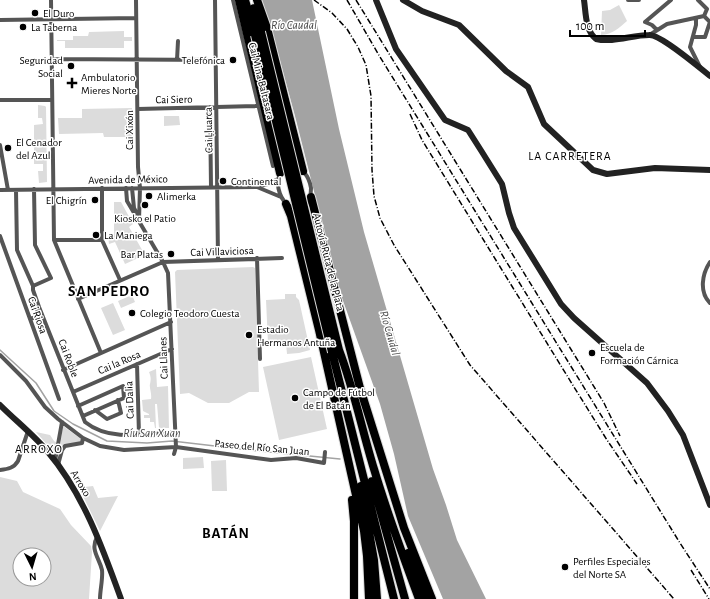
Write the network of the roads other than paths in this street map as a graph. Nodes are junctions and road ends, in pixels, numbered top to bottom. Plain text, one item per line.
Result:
1 (51, 0) edge
2 (136, 0) edge
3 (215, 0) edge
4 (233, 0) edge
5 (239, 0) edge
6 (245, 0) edge
7 (252, 0) edge
8 (257, 0) edge
9 (376, 0) edge
10 (403, 0) edge
11 (584, 0) edge
12 (628, 0) edge
13 (639, 0) edge
14 (671, 0) edge
15 (698, 0) edge
16 (708, 11) edge
17 (704, 16) junction
18 (136, 18) junction
19 (696, 18) junction
20 (51, 19) junction
21 (0, 20) edge
22 (710, 25) edge
23 (657, 30) junction
24 (258, 34) junction
25 (651, 34) junction
26 (693, 37) junction
27 (705, 37) junction
28 (710, 38) edge
29 (178, 41) dead end
30 (52, 59) junction
31 (137, 60) junction
32 (177, 60) junction
33 (216, 60) junction
34 (700, 67) junction
35 (710, 76) edge
36 (0, 100) edge
37 (51, 100) junction
38 (258, 106) junction
39 (210, 107) junction
40 (217, 107) junction
41 (138, 109) junction
42 (0, 146) edge
43 (273, 166) dead end
44 (710, 170) edge
45 (303, 171) junction
46 (279, 176) junction
47 (212, 187) junction
48 (218, 187) junction
49 (257, 187) junction
50 (102, 188) junction
51 (126, 188) junction
52 (132, 188) junction
53 (140, 188) junction
54 (34, 189) junction
55 (54, 189) junction
56 (0, 190) edge
57 (8, 190) junction
58 (16, 190) junction
59 (281, 196) junction
60 (311, 197) junction
61 (286, 204) junction
62 (139, 220) junction
63 (0, 236) edge
64 (54, 240) junction
65 (102, 240) junction
66 (257, 258) junction
67 (282, 258) dead end
68 (218, 260) junction
69 (163, 262) junction
70 (710, 262) edge
71 (120, 280) junction
72 (33, 286) junction
73 (78, 299) junction
74 (710, 303) edge
75 (39, 307) junction
76 (30, 319) junction
77 (170, 322) junction
78 (172, 349) junction
79 (336, 351) junction
80 (101, 353) junction
81 (0, 355) edge
82 (260, 359) dead end
83 (137, 364) junction
84 (63, 370) junction
85 (360, 388) junction
86 (73, 392) junction
87 (59, 399) dead end
88 (118, 400) junction
89 (0, 405) edge
90 (78, 405) junction
91 (336, 408) junction
92 (95, 410) junction
93 (82, 416) junction
94 (62, 422) junction
95 (28, 431) junction
96 (175, 432) junction
97 (139, 435) junction
98 (83, 438) junction
99 (354, 442) junction
100 (176, 447) junction
101 (325, 452) dead end
102 (174, 454) dead end
103 (57, 463) junction
104 (0, 470) edge
105 (710, 506) edge
106 (97, 537) junction
107 (100, 599) edge
108 (121, 599) edge
109 (354, 599) edge
110 (369, 599) edge
111 (377, 599) edge
112 (394, 599) edge
113 (405, 599) edge
114 (419, 599) edge
115 (425, 599) edge
116 (432, 599) edge

1 - 20 street
2 - 18 street, Cai Xixón
3 - 33 street, Cai Ḷḷuarca
4 - 38 street, Cai Mina Baltasara
5 - 46 highway
6 - 24 highway, Autovía Ruta de la Plata
7 - 24 highway, Autovía Ruta de la Plata
8 - 45 highway
9 - 105 street
10 - 44 street
11 - 25 street
12 - 13 street
14 - 23 street
15 - 16 street
16 - 17 street
17 - 19 street
17 - 22 street
18 - 20 street
18 - 31 street, Cai Xixón
19 - 23 street
19 - 26 street
20 - 21 street
20 - 30 street
22 - 27 street
23 - 25 street
24 - 79 highway, Autovía Ruta de la Plata, bridge
25 - 34 street
26 - 27 street
26 - 34 street
27 - 28 street
29 - 32 street
30 - 31 street
30 - 37 street
31 - 32 street
31 - 41 street, Cai Xixón
32 - 33 street
33 - 40 street, Cai Ḷḷuarca
34 - 35 street
36 - 37 street
37 - 55 street
38 - 40 street, Cai Siero
38 - 43 street, Cai Mina Baltasara
39 - 40 street, Cai Siero
39 - 41 street, Cai Siero
39 - 47 street
40 - 48 street, Cai Ḷḷuarca
41 - 53 street, Cai Xixón
42 - 57 street
45 - 46 street
45 - 60 street
46 - 49 street, Avenida de México
46 - 59 street
47 - 48 street, Avenida de México
47 - 53 street, Avenida de México
48 - 49 street, Avenida de México
48 - 68 street, Cai Ḷḷuarca
49 - 59 street, Avenida de México
50 - 51 street, Avenida de México
50 - 55 street, Avenida de México
50 - 65 street
51 - 52 street, Avenida de México
51 - 62 street
52 - 53 street, Avenida de México
52 - 62 street
53 - 62 street, Cai Xixón
54 - 55 street, Avenida de México
54 - 58 street, Avenida de México
54 - 72 street
55 - 64 street
56 - 57 street, Avenida de México
57 - 58 street, Avenida de México
58 - 72 street, Cai Roble
59 - 61 street
60 - 61 street
60 - 85 highway
61 - 91 highway
62 - 69 street, Cai Llanes
63 - 76 street, Cai Riosa
64 - 65 street
64 - 73 street
65 - 71 street
66 - 67 street, Cai Villaviciosa
66 - 68 street, Cai Villaviciosa
66 - 82 street
68 - 69 street, Cai Villaviciosa
69 - 71 street
69 - 77 street, Cai Llanes
70 - 74 street
71 - 73 street
72 - 75 street, Cai Roble
73 - 80 street
75 - 76 street
75 - 84 street, Cai Roble
76 - 87 street, Cai Riosa
77 - 78 street, Cai Llanes
77 - 80 street
78 - 83 street, Cai la Rosa
78 - 96 street, Cai Llanes
79 - 99 highway, Autovía Ruta de la Plata
79 - 113 highway, Autovía Ruta de la Plata
79 - 114 highway
80 - 84 street
81 - 94 street, Paseo del Río San Juan
83 - 86 street, Cai la Rosa
83 - 97 street, Cai Dalia
84 - 86 street, Cai Roble
85 - 115 highway
85 - 116 highway
86 - 90 street, Cai Roble
88 - 90 street
88 - 92 street
88 - 92 street
89 - 95 street, Arroxo
90 - 93 street, Cai Roble
91 - 109 highway
91 - 110 highway
92 - 93 street
93 - 97 street
94 - 98 street, Paseo del Río San Juan
94 - 103 street
95 - 103 street, Arroxo
95 - 104 street
96 - 97 street
96 - 100 street, Cai Llanes
98 - 100 street, Paseo del Río San Juan
98 - 103 street
99 - 111 highway
99 - 112 highway, Autovía Ruta de la Plata
100 - 101 street, Paseo del Río San Juan
100 - 102 street, Cai Llanes
103 - 106 street, Arroxo
106 - 107 street
106 - 108 street, Arroxo

